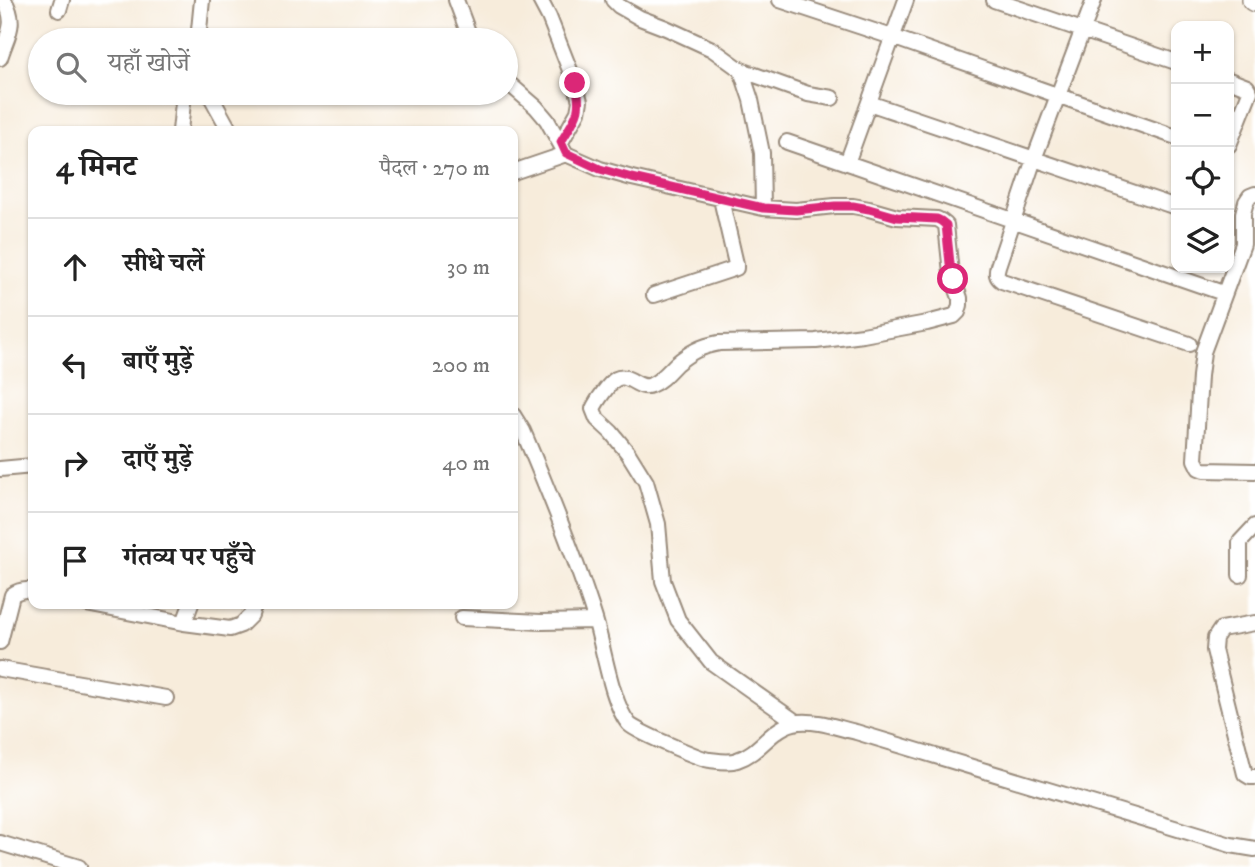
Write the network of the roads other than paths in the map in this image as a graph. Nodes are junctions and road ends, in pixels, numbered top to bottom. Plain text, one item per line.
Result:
1 (4, 0) edge
2 (202, 0) edge
3 (456, 0) edge
4 (540, 0) edge
5 (613, 0) edge
6 (780, 0) edge
7 (905, 0) edge
8 (994, 0) edge
9 (1094, 0) edge
10 (199, 28) edge
11 (466, 28) edge
12 (1082, 31) junction
13 (892, 37) junction
14 (0, 58) edge
15 (1171, 60) edge
16 (741, 70) junction
17 (1234, 82) edge
18 (518, 91) edge
19 (1058, 96) junction
20 (832, 98) dead end
21 (869, 103) junction
22 (183, 105) edge
23 (216, 105) edge
24 (181, 126) edge
25 (227, 126) edge
26 (1234, 132) edge
27 (1171, 135) edge
28 (787, 142) dead end
29 (563, 148) junction
30 (1034, 159) junction
31 (847, 163) junction
32 (518, 170) edge
33 (1255, 194) edge
34 (721, 199) junction
35 (1171, 205) edge
36 (763, 208) junction
37 (1014, 222) junction
38 (1171, 269) edge
39 (1183, 273) edge
40 (1223, 293) junction
41 (654, 295) dead end
42 (1189, 344) dead end
43 (518, 422) edge
44 (28, 466) edge
45 (0, 469) edge
46 (1255, 471) edge
47 (1255, 526) edge
48 (1240, 575) dead end
49 (28, 590) edge
50 (112, 609) edge
51 (189, 609) edge
52 (253, 609) edge
53 (463, 618) dead end
54 (596, 621) junction
55 (184, 623) junction
56 (1255, 623) edge
57 (0, 642) edge
58 (0, 669) edge
59 (166, 698) dead end
60 (796, 722) junction
61 (1255, 777) edge
62 (0, 843) edge
63 (1255, 849) edge
64 (79, 867) edge

1 - 14 street
2 - 10 street
3 - 11 street
4 - 29 street
5 - 16 street
6 - 13 street
7 - 13 street
8 - 12 street
9 - 12 street
12 - 15 street
12 - 19 street
13 - 19 street
13 - 21 street
16 - 20 street
16 - 36 street
17 - 26 street
18 - 29 street
19 - 27 street
19 - 30 street
21 - 30 street
21 - 31 street
22 - 24 street
23 - 25 street
28 - 31 street
29 - 32 street
29 - 34 street
30 - 35 street
30 - 37 street
31 - 37 street
33 - 40 street
34 - 36 street
34 - 41 street
36 - 60 street
37 - 38 street
37 - 42 street
39 - 40 street
40 - 46 street
43 - 54 street
44 - 45 street
47 - 48 street
49 - 57 street
50 - 55 street
51 - 55 street
52 - 55 street
53 - 54 street
54 - 60 street
56 - 61 street
58 - 59 street
60 - 63 street
62 - 64 street

